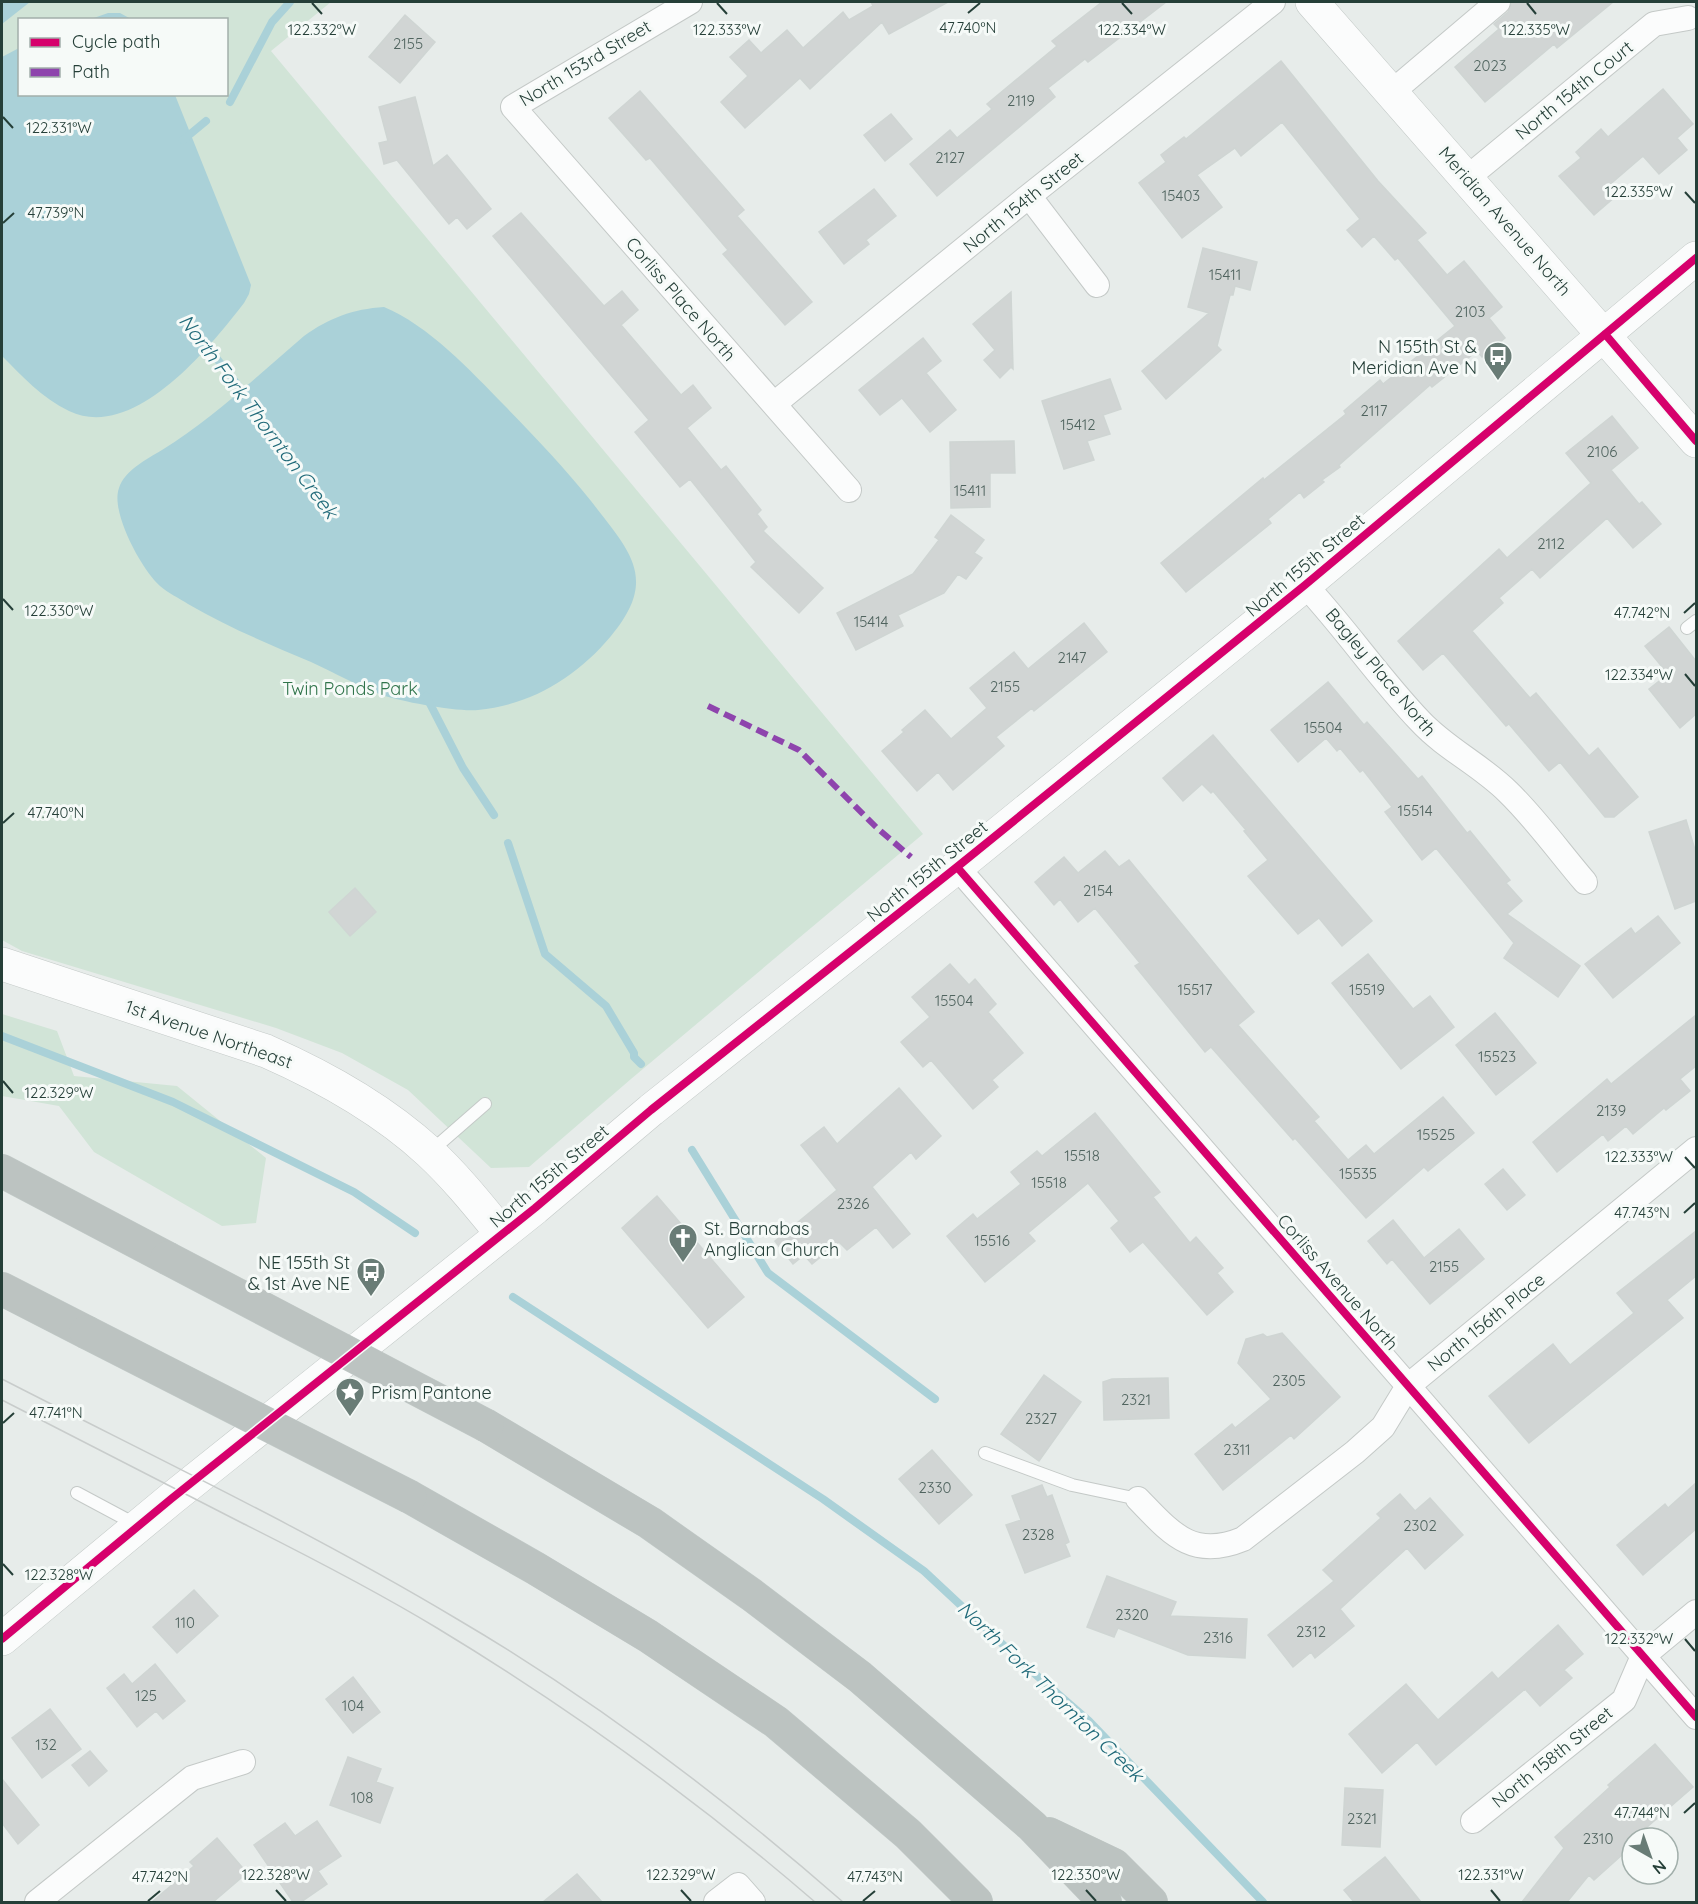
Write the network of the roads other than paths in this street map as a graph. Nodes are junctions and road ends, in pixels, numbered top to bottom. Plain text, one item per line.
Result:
1 (690, 2) edge
2 (1273, 2) edge
3 (1312, 2) edge
4 (1498, 2) edge
5 (1688, 18) dead end
6 (1392, 92) junction
7 (513, 108) joint
8 (1467, 178) junction
9 (1029, 196) junction
10 (1696, 258) edge
11 (1097, 285) dead end
12 (1605, 334) junction
13 (774, 404) junction
14 (1696, 441) edge
15 (849, 490) dead end
16 (1305, 585) junction
17 (957, 867) junction
18 (1585, 882) dead end
19 (2, 964) edge
20 (485, 1104) dead end
21 (1696, 1149) edge
22 (429, 1152) junction
23 (2, 1171) edge
24 (502, 1234) junction
25 (2, 1289) edge
26 (1408, 1386) junction
27 (985, 1453) dead end
28 (77, 1493) dead end
29 (1138, 1499) joint
30 (139, 1526) junction
31 (1696, 1612) edge
32 (2, 1639) edge
33 (1643, 1656) junction
34 (1696, 1717) edge
35 (243, 1762) dead end
36 (1473, 1821) dead end
37 (1032, 1826) junction
38 (746, 1894) edge
39 (37, 1902) edge
40 (716, 1902) edge
41 (976, 1902) edge
42 (1105, 1902) edge
43 (1151, 1902) edge

1 - 7 street, North 153rd Street
2 - 9 street, North 154th Street
3 - 6 street, Meridian Avenue North
4 - 6 street
5 - 8 street, North 154th Court
6 - 8 street, Meridian Avenue North
7 - 13 street, Corliss Place North
8 - 12 street, Meridian Avenue North
9 - 11 street
9 - 13 street, North 154th Street
10 - 12 street, North 155th Street
12 - 14 street, Meridian Avenue North
12 - 16 street, North 155th Street
13 - 15 street, Corliss Place North
16 - 17 street, North 155th Street
16 - 18 street, Bagley Place North
17 - 24 street, North 155th Street
17 - 26 street, Corliss Avenue North
19 - 22 street, 1st Avenue Northeast
20 - 22 lane
21 - 26 street, North 156th Place
22 - 24 street, 1st Avenue Northeast
23 - 37 highway, bridge
24 - 30 street, North 155th Street
25 - 41 highway, bridge
26 - 29 street, North 156th Place
26 - 33 street, Corliss Avenue North
27 - 29 lane
28 - 30 lane
30 - 32 street, North 155th Street
31 - 33 street, North 158th Street
33 - 34 street, Corliss Avenue North
33 - 36 street, North 158th Street
35 - 39 street
37 - 42 highway
37 - 43 highway
38 - 40 street

